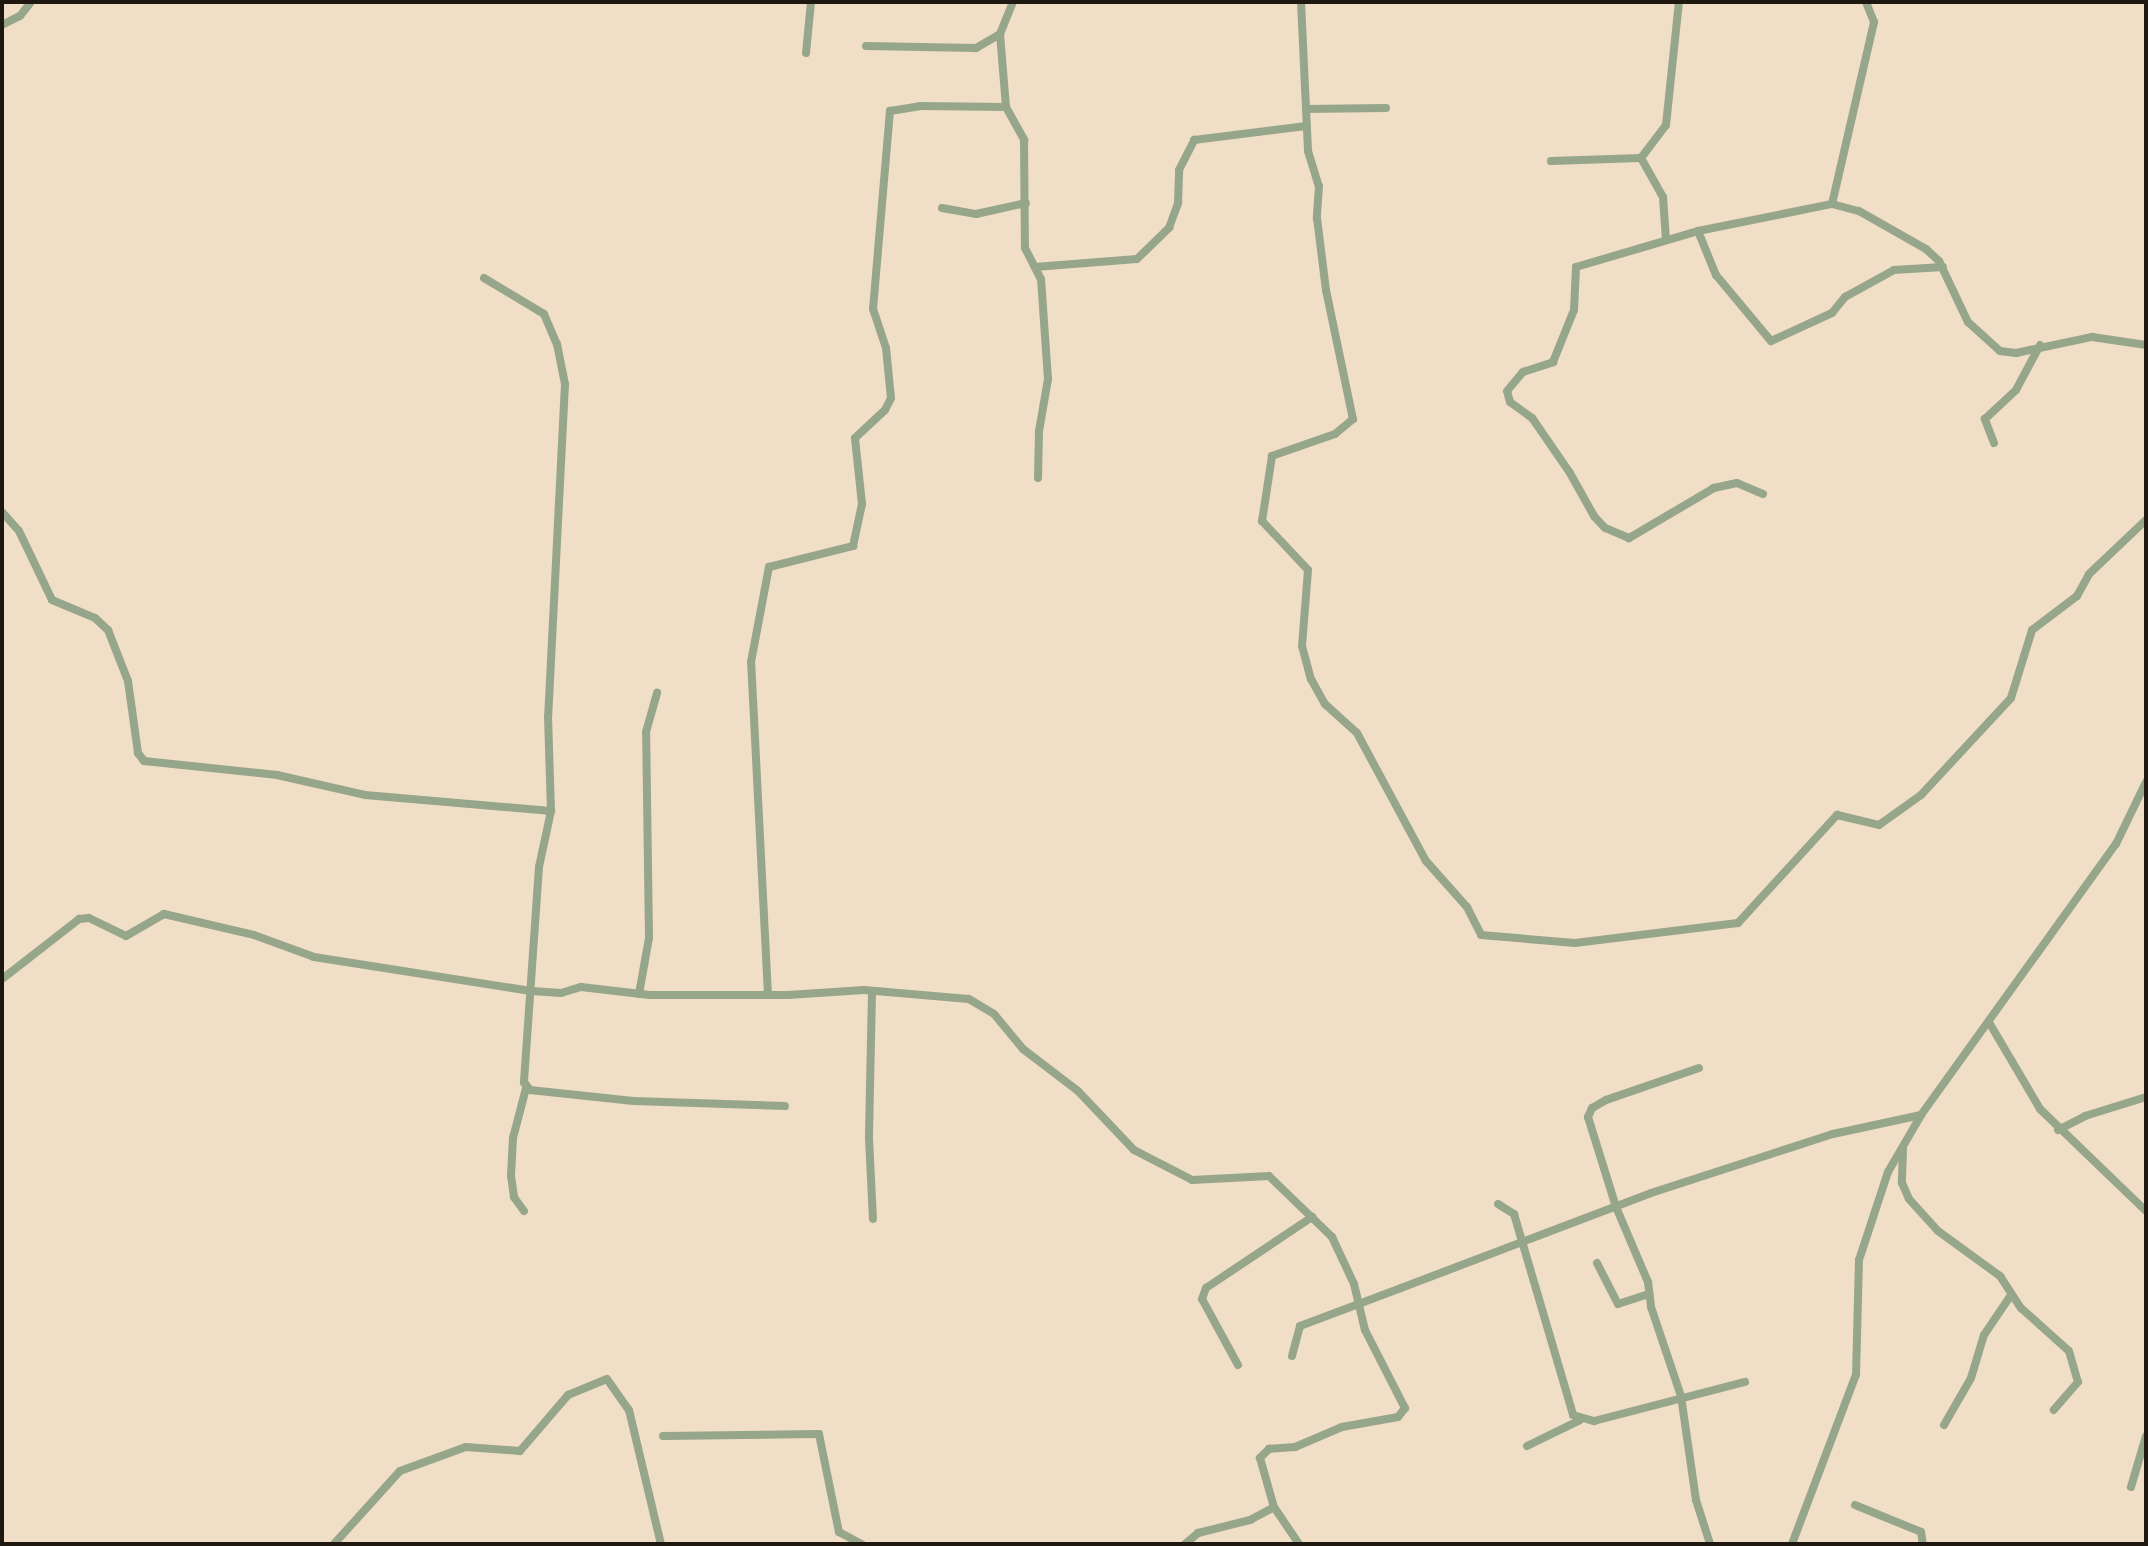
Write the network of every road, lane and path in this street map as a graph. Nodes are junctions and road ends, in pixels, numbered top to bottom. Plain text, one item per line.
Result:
1 (31, 2) edge
2 (811, 2) edge
3 (1013, 2) edge
4 (1301, 2) edge
5 (1679, 2) edge
6 (1866, 2) edge
7 (2, 25) edge
8 (1000, 34) junction
9 (866, 46) dead end
10 (806, 53) dead end
11 (1006, 107) junction
12 (1386, 108) dead end
13 (1306, 109) junction
14 (1306, 126) junction
15 (1641, 158) junction
16 (1551, 161) dead end
17 (1026, 203) junction
18 (1832, 204) junction
19 (942, 208) dead end
20 (1698, 231) junction
21 (1666, 240) junction
22 (1035, 267) junction
23 (1943, 267) junction
24 (484, 278) dead end
25 (2040, 345) junction
26 (2146, 345) edge
27 (1994, 443) dead end
28 (1038, 478) dead end
29 (1763, 494) dead end
30 (2, 512) edge
31 (2146, 520) edge
32 (657, 693) dead end
33 (2146, 782) edge
34 (551, 811) junction
35 (2, 979) edge
36 (532, 991) junction
37 (872, 992) junction
38 (639, 994) junction
39 (768, 995) junction
40 (1990, 1024) junction
41 (1699, 1068) dead end
42 (526, 1088) junction
43 (2146, 1097) edge
44 (785, 1106) dead end
45 (1921, 1115) junction
46 (2058, 1130) junction
47 (1903, 1144) junction
48 (1498, 1204) dead end
49 (1616, 1207) junction
50 (524, 1211) dead end
51 (2146, 1211) edge
52 (1312, 1217) junction
53 (873, 1219) dead end
54 (1520, 1244) junction
55 (1597, 1263) dead end
56 (1649, 1294) junction
57 (2011, 1295) junction
58 (1360, 1304) junction
59 (1292, 1356) dead end
60 (1238, 1365) dead end
61 (1745, 1382) dead end
62 (1681, 1396) junction
63 (2054, 1410) dead end
64 (1580, 1420) junction
65 (1944, 1425) dead end
66 (663, 1436) dead end
67 (2146, 1436) edge
68 (1527, 1446) dead end
69 (2131, 1487) dead end
70 (1855, 1505) dead end
71 (1274, 1507) junction
72 (334, 1544) edge
73 (661, 1544) edge
74 (862, 1544) edge
75 (1185, 1544) edge
76 (1299, 1544) edge
77 (1710, 1544) edge
78 (1792, 1544) edge
79 (1923, 1544) edge

1 - 7 street
2 - 10 street
3 - 8 street
4 - 13 street
5 - 15 street
6 - 18 street
8 - 9 street
8 - 11 street
11 - 17 street
11 - 39 street
12 - 13 street
13 - 14 street
14 - 22 street
14 - 31 street
15 - 16 street
15 - 21 street
17 - 19 street
17 - 22 street
18 - 20 street
18 - 23 street
20 - 21 street
20 - 23 street
21 - 29 street
22 - 28 street
23 - 25 street
24 - 34 street
25 - 26 street
25 - 27 street
30 - 34 street
32 - 38 street
33 - 40 street
34 - 36 street
35 - 36 street
36 - 38 street
36 - 42 street
37 - 39 street
37 - 52 street
37 - 53 street
38 - 39 street
40 - 45 street
40 - 46 street
41 - 49 street
42 - 44 street
42 - 50 street
43 - 46 street
45 - 47 street
45 - 49 street
46 - 51 street
47 - 57 street
47 - 78 street
48 - 54 street
49 - 54 street
49 - 56 street
52 - 58 street
52 - 60 street
54 - 58 street
54 - 64 street
55 - 56 street
56 - 62 street
57 - 63 street
57 - 65 street
58 - 59 street
58 - 71 street
61 - 62 street
62 - 64 street
62 - 77 street
64 - 68 street
66 - 74 street
67 - 69 street
70 - 79 street
71 - 75 street
71 - 76 street
72 - 73 street

